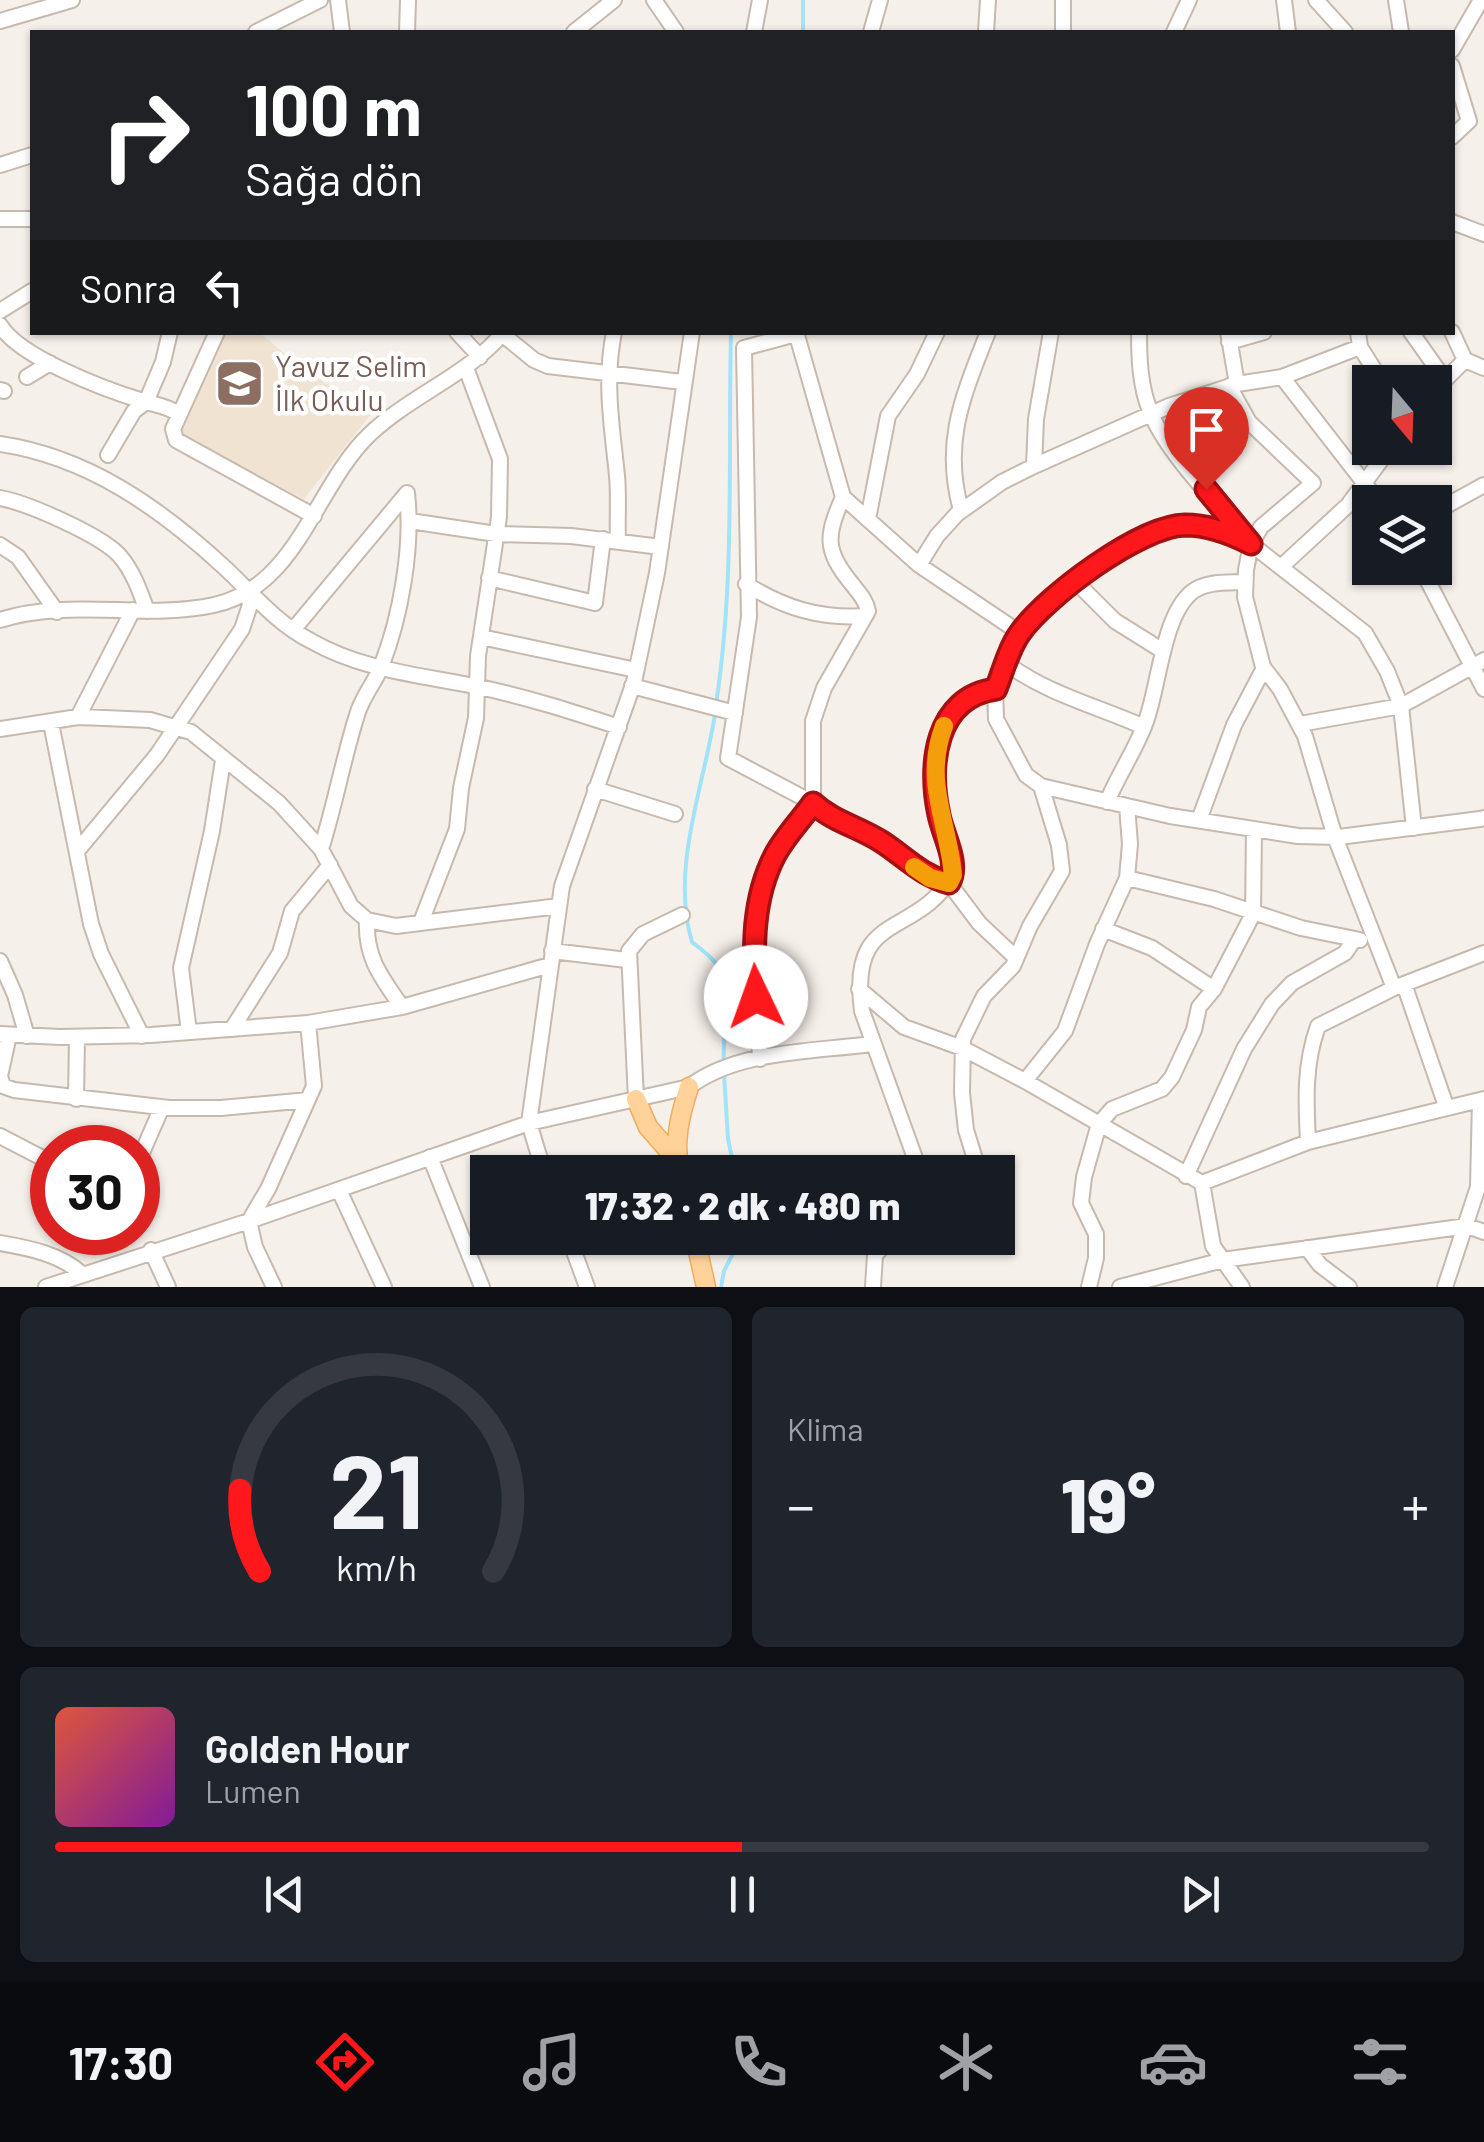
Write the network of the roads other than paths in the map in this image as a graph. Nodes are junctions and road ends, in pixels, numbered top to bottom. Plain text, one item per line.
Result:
1 (72, 0) edge
2 (320, 0) edge
3 (338, 0) edge
4 (408, 0) edge
5 (614, 0) edge
6 (654, 0) edge
7 (760, 0) edge
8 (880, 0) edge
9 (988, 0) edge
10 (1063, 0) edge
11 (1189, 0) edge
12 (1284, 0) edge
13 (1316, 0) edge
14 (1396, 0) edge
15 (1480, 0) edge
16 (0, 22) edge
17 (264, 30) edge
18 (342, 30) edge
19 (407, 30) edge
20 (576, 30) edge
21 (675, 30) edge
22 (754, 30) edge
23 (872, 30) edge
24 (986, 30) edge
25 (1063, 30) edge
26 (1175, 30) edge
27 (1288, 30) edge
28 (1343, 30) edge
29 (1400, 30) edge
30 (1455, 45) edge
31 (1455, 76) edge
32 (1455, 134) edge
33 (30, 156) edge
34 (0, 164) edge
35 (0, 219) edge
36 (30, 219) edge
37 (1455, 223) edge
38 (1484, 234) edge
39 (30, 292) edge
40 (0, 311) edge
41 (0, 324) edge
42 (169, 335) edge
43 (216, 335) edge
44 (461, 335) edge
45 (502, 335) edge
46 (504, 335) edge
47 (614, 335) edge
48 (691, 335) edge
49 (789, 335) edge
50 (797, 335) edge
51 (936, 335) edge
52 (987, 335) edge
53 (1050, 335) edge
54 (1139, 335) edge
55 (1413, 335) edge
56 (1453, 335) edge
57 (1228, 337) edge
58 (1359, 340) edge
59 (480, 357) junction
60 (1465, 360) junction
61 (50, 363) junction
62 (1373, 365) edge
63 (1429, 365) edge
64 (466, 368) junction
65 (1484, 368) edge
66 (608, 372) junction
67 (1452, 373) edge
68 (27, 377) dead end
69 (1282, 377) junction
70 (682, 382) junction
71 (1233, 385) junction
72 (146, 402) junction
73 (179, 414) junction
74 (1150, 414) junction
75 (0, 444) edge
76 (108, 455) dead end
77 (1379, 465) edge
78 (1034, 466) junction
79 (1366, 484) junction
80 (1484, 485) edge
81 (842, 497) junction
82 (0, 498) edge
83 (1452, 503) edge
84 (962, 510) junction
85 (314, 516) junction
86 (410, 520) junction
87 (868, 520) junction
88 (496, 534) junction
89 (610, 540) junction
90 (1251, 544) junction
91 (0, 545) edge
92 (661, 546) junction
93 (919, 565) junction
94 (1282, 566) junction
95 (488, 578) junction
96 (1074, 581) junction
97 (1245, 582) junction
98 (746, 584) junction
99 (1431, 585) edge
100 (248, 592) junction
101 (140, 611) junction
102 (57, 612) junction
103 (865, 616) junction
104 (0, 620) edge
105 (293, 630) junction
106 (1020, 633) junction
107 (481, 637) junction
108 (1162, 651) junction
109 (1479, 662) edge
110 (1006, 663) junction
111 (1264, 668) junction
112 (380, 669) junction
113 (636, 670) junction
114 (632, 686) junction
115 (479, 687) junction
116 (996, 689) junction
117 (1484, 689) edge
118 (1401, 706) junction
119 (730, 712) junction
120 (78, 718) junction
121 (51, 723) junction
122 (1300, 724) junction
123 (178, 726) junction
124 (619, 727) junction
125 (1144, 727) junction
126 (0, 729) edge
127 (222, 760) junction
128 (1041, 786) junction
129 (595, 790) junction
130 (1107, 802) junction
131 (813, 803) junction
132 (1127, 806) junction
133 (675, 814) dead end
134 (1484, 818) edge
135 (1199, 820) junction
136 (1414, 828) junction
137 (1254, 829) junction
138 (1334, 837) junction
139 (321, 849) junction
140 (78, 850) junction
141 (330, 865) junction
142 (1128, 878) junction
143 (949, 883) junction
144 (559, 906) junction
145 (1253, 914) junction
146 (682, 915) dead end
147 (368, 920) junction
148 (421, 922) junction
149 (1103, 929) junction
150 (1354, 940) junction
151 (1376, 942) junction
152 (1484, 953) edge
153 (551, 958) junction
154 (1016, 958) junction
155 (627, 960) junction
156 (0, 961) edge
157 (1399, 986) junction
158 (1214, 989) junction
159 (859, 990) junction
160 (402, 1006) junction
161 (308, 1024) junction
162 (232, 1029) junction
163 (189, 1032) junction
164 (4, 1034) edge
165 (28, 1036) junction
166 (142, 1036) junction
167 (77, 1037) junction
168 (871, 1044) junction
169 (962, 1048) junction
170 (760, 1059) junction
171 (1025, 1081) junction
172 (695, 1082) junction
173 (1, 1092) edge
174 (76, 1099) junction
175 (636, 1099) junction
176 (308, 1100) junction
177 (1482, 1100) edge
178 (1446, 1106) junction
179 (162, 1108) junction
180 (529, 1123) junction
181 (1099, 1124) junction
182 (154, 1125) edge
183 (0, 1136) edge
184 (1308, 1142) junction
185 (30, 1152) edge
186 (539, 1155) edge
187 (670, 1155) edge
188 (678, 1155) edge
189 (913, 1155) edge
190 (974, 1155) edge
191 (430, 1158) junction
192 (1186, 1176) junction
193 (1202, 1182) junction
194 (339, 1190) junction
195 (249, 1221) junction
196 (1467, 1226) junction
197 (1484, 1232) edge
198 (0, 1243) edge
199 (160, 1248) edge
200 (1307, 1248) junction
201 (137, 1255) edge
202 (154, 1255) edge
203 (575, 1255) edge
204 (698, 1255) edge
205 (875, 1255) edge
206 (1223, 1260) junction
207 (82, 1274) junction
208 (48, 1286) edge
209 (168, 1287) edge
210 (274, 1287) edge
211 (384, 1287) edge
212 (482, 1287) edge
213 (587, 1287) edge
214 (706, 1287) edge
215 (873, 1287) edge
216 (1089, 1287) edge
217 (1120, 1287) edge
218 (1242, 1287) edge
219 (1349, 1287) edge
220 (1444, 1287) edge

1 - 16 street
2 - 17 street
3 - 18 street
4 - 19 street
5 - 20 street
6 - 21 street
7 - 22 street
8 - 23 street
9 - 24 street
10 - 25 street
11 - 26 street
12 - 27 street
13 - 28 street
14 - 29 street
15 - 30 street
31 - 32 street
33 - 34 street
35 - 36 street
37 - 38 street
39 - 40 street
41 - 61 street
42 - 72 street
43 - 73 street
44 - 59 street
45 - 59 street
46 - 66 street
47 - 66 street
48 - 70 street
49 - 98 street
50 - 81 street
51 - 87 street
52 - 84 street
53 - 78 street
54 - 74 street
55 - 63 street
56 - 60 street
57 - 71 street
58 - 62 street
58 - 69 street
59 - 64 street
60 - 65 street
60 - 67 street
61 - 68 street
61 - 72 street
64 - 85 street
64 - 88 street
66 - 70 street
66 - 89 street
69 - 71 street
69 - 79 street
70 - 92 street
71 - 74 street
71 - 90 street
72 - 73 street
72 - 76 street
73 - 85 street
74 - 78 street
74 - 90 street
75 - 100 street
77 - 79 street
78 - 84 street
79 - 94 street
80 - 83 street
81 - 87 street
81 - 103 street
82 - 101 street
84 - 93 street
85 - 100 street
86 - 88 street
86 - 105 street
86 - 112 street
87 - 93 street
88 - 89 street
88 - 95 street
89 - 92 street
89 - 95 street
90 - 94 street
90 - 96 street
90 - 97 street
91 - 102 street
92 - 113 street
93 - 106 street
94 - 118 street
95 - 107 street
96 - 106 street
96 - 108 street
97 - 108 street
97 - 111 street
98 - 103 street
98 - 119 street
99 - 109 street
100 - 101 street
100 - 105 street
100 - 123 street
101 - 102 street
101 - 120 street
102 - 104 street
103 - 131 street
105 - 112 street
106 - 110 street
107 - 113 street
107 - 115 street
108 - 125 street
109 - 117 street
109 - 118 street
110 - 116 street
110 - 125 street
111 - 122 street
111 - 135 street
112 - 115 street
112 - 139 street
113 - 114 street
114 - 119 street
114 - 124 street
115 - 124 street
115 - 148 street
116 - 128 street
116 - 143 street
118 - 122 street
118 - 136 street
119 - 131 street
120 - 121 street
120 - 123 street
121 - 126 street
121 - 140 street
122 - 138 street
123 - 127 street
123 - 140 street
124 - 129 street
125 - 130 street
127 - 139 street
127 - 163 street
128 - 130 street
128 - 154 street
129 - 133 street
129 - 144 street
130 - 132 street
131 - 143 street
131 - 170 street
132 - 135 street
132 - 142 street
134 - 136 street
135 - 137 street
136 - 138 street
137 - 138 street
137 - 145 street
138 - 151 street
139 - 141 street
140 - 166 street
141 - 147 street
141 - 162 street
142 - 145 street
142 - 149 street
143 - 154 street
143 - 159 street
144 - 148 street
144 - 153 street
145 - 150 street
145 - 158 street
146 - 155 street
147 - 148 street
147 - 160 street
149 - 158 street
149 - 171 street
150 - 151 street
150 - 192 street
151 - 157 street
152 - 157 street
153 - 155 street
153 - 160 street
153 - 180 street
154 - 169 street
155 - 175 street
156 - 165 street
157 - 178 street
157 - 184 street
158 - 181 street
159 - 168 street
159 - 169 street
160 - 161 street
161 - 162 street
161 - 176 street
162 - 163 street
163 - 166 street
164 - 165 street
164 - 173 street
165 - 167 street
166 - 167 street
167 - 174 street
168 - 170 street
168 - 189 street
169 - 171 street
169 - 190 street
170 - 172 street
171 - 181 street
172 - 175 street
172 - 188 main road
173 - 174 street
174 - 179 street
175 - 180 street
175 - 187 main road
176 - 179 street
176 - 195 street
177 - 178 street
177 - 196 street
178 - 184 street
179 - 182 street
180 - 186 street
180 - 191 street
181 - 192 street
181 - 216 street
183 - 185 street
184 - 193 street
191 - 194 street
191 - 212 street
192 - 193 street
193 - 206 street
194 - 195 street
194 - 211 street
195 - 199 street
195 - 210 street
196 - 197 street
196 - 200 street
196 - 220 street
198 - 207 street
200 - 206 street
200 - 219 street
201 - 207 street
202 - 209 street
203 - 213 street
204 - 214 main road
205 - 215 street
206 - 217 street
206 - 218 street
207 - 208 street

